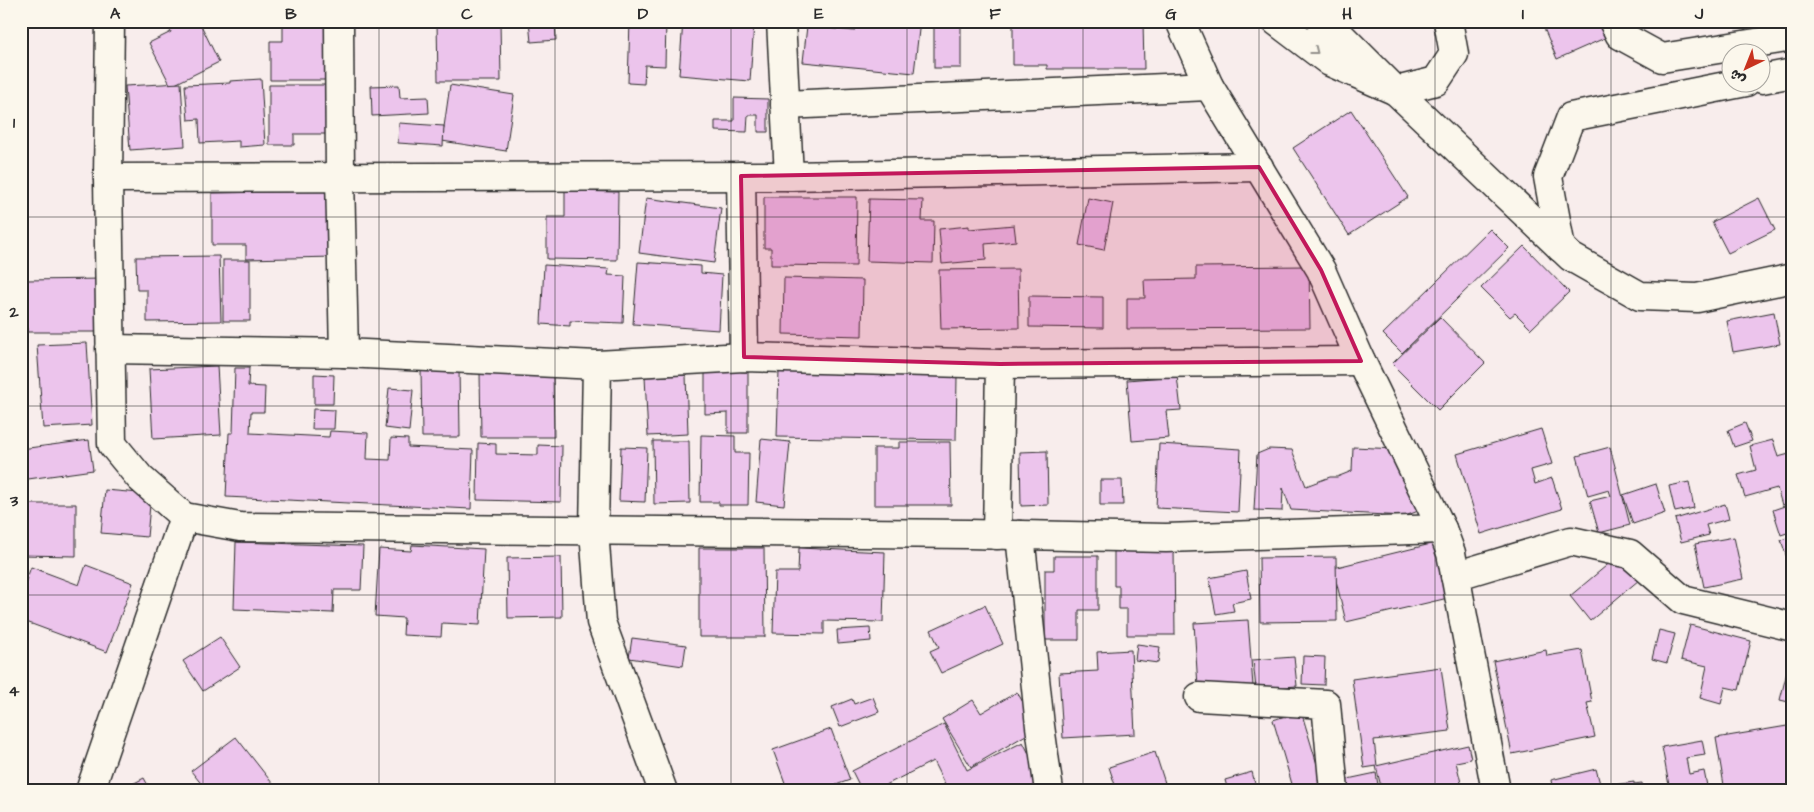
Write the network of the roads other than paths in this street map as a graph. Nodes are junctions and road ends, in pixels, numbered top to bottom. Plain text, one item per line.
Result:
1 (110, 21) edge
2 (339, 21) edge
3 (781, 21) edge
4 (1180, 21) edge
5 (1276, 21) edge
6 (1321, 21) edge
7 (1448, 21) edge
8 (1613, 21) edge
9 (1793, 37) edge
10 (1793, 73) edge
11 (1772, 77) edge
12 (1209, 86) junction
13 (1722, 87) edge
14 (1396, 91) junction
15 (785, 105) junction
16 (1259, 167) junction
17 (741, 176) junction
18 (789, 176) junction
19 (340, 177) junction
20 (108, 178) junction
21 (1561, 248) junction
22 (1793, 278) edge
23 (110, 349) junction
24 (344, 353) junction
25 (744, 357) junction
26 (1361, 361) junction
27 (1000, 364) junction
28 (597, 365) junction
29 (184, 518) junction
30 (1442, 529) junction
31 (594, 531) junction
32 (1009, 535) junction
33 (1455, 576) junction
34 (1793, 627) edge
35 (1199, 697) dead end
36 (90, 791) edge
37 (663, 791) edge
38 (1049, 791) edge
39 (1334, 791) edge
40 (1496, 791) edge

1 - 20 street
2 - 19 street
3 - 15 street
4 - 12 street
5 -> 14 street
6 - 14 street
7 - 14 street
8 - 9 street
10 - 11 street
12 - 15 street
12 - 16 street
13 - 21 street
14 - 21 street
15 - 18 street
16 - 18 street
16 - 26 street
17 - 18 street
17 - 19 street
17 - 25 street
19 - 20 street
19 - 24 street
20 - 23 street
21 - 22 street
23 - 24 street
23 - 29 street
24 - 28 street
25 - 27 street
25 - 28 street
26 - 27 street
26 - 30 street
27 - 32 street
28 - 31 street
29 - 31 street
29 - 36 street
30 - 32 street
30 - 33 street
31 - 32 street
31 - 37 street
32 - 38 street
33 - 34 street
33 - 40 street
35 - 39 street

